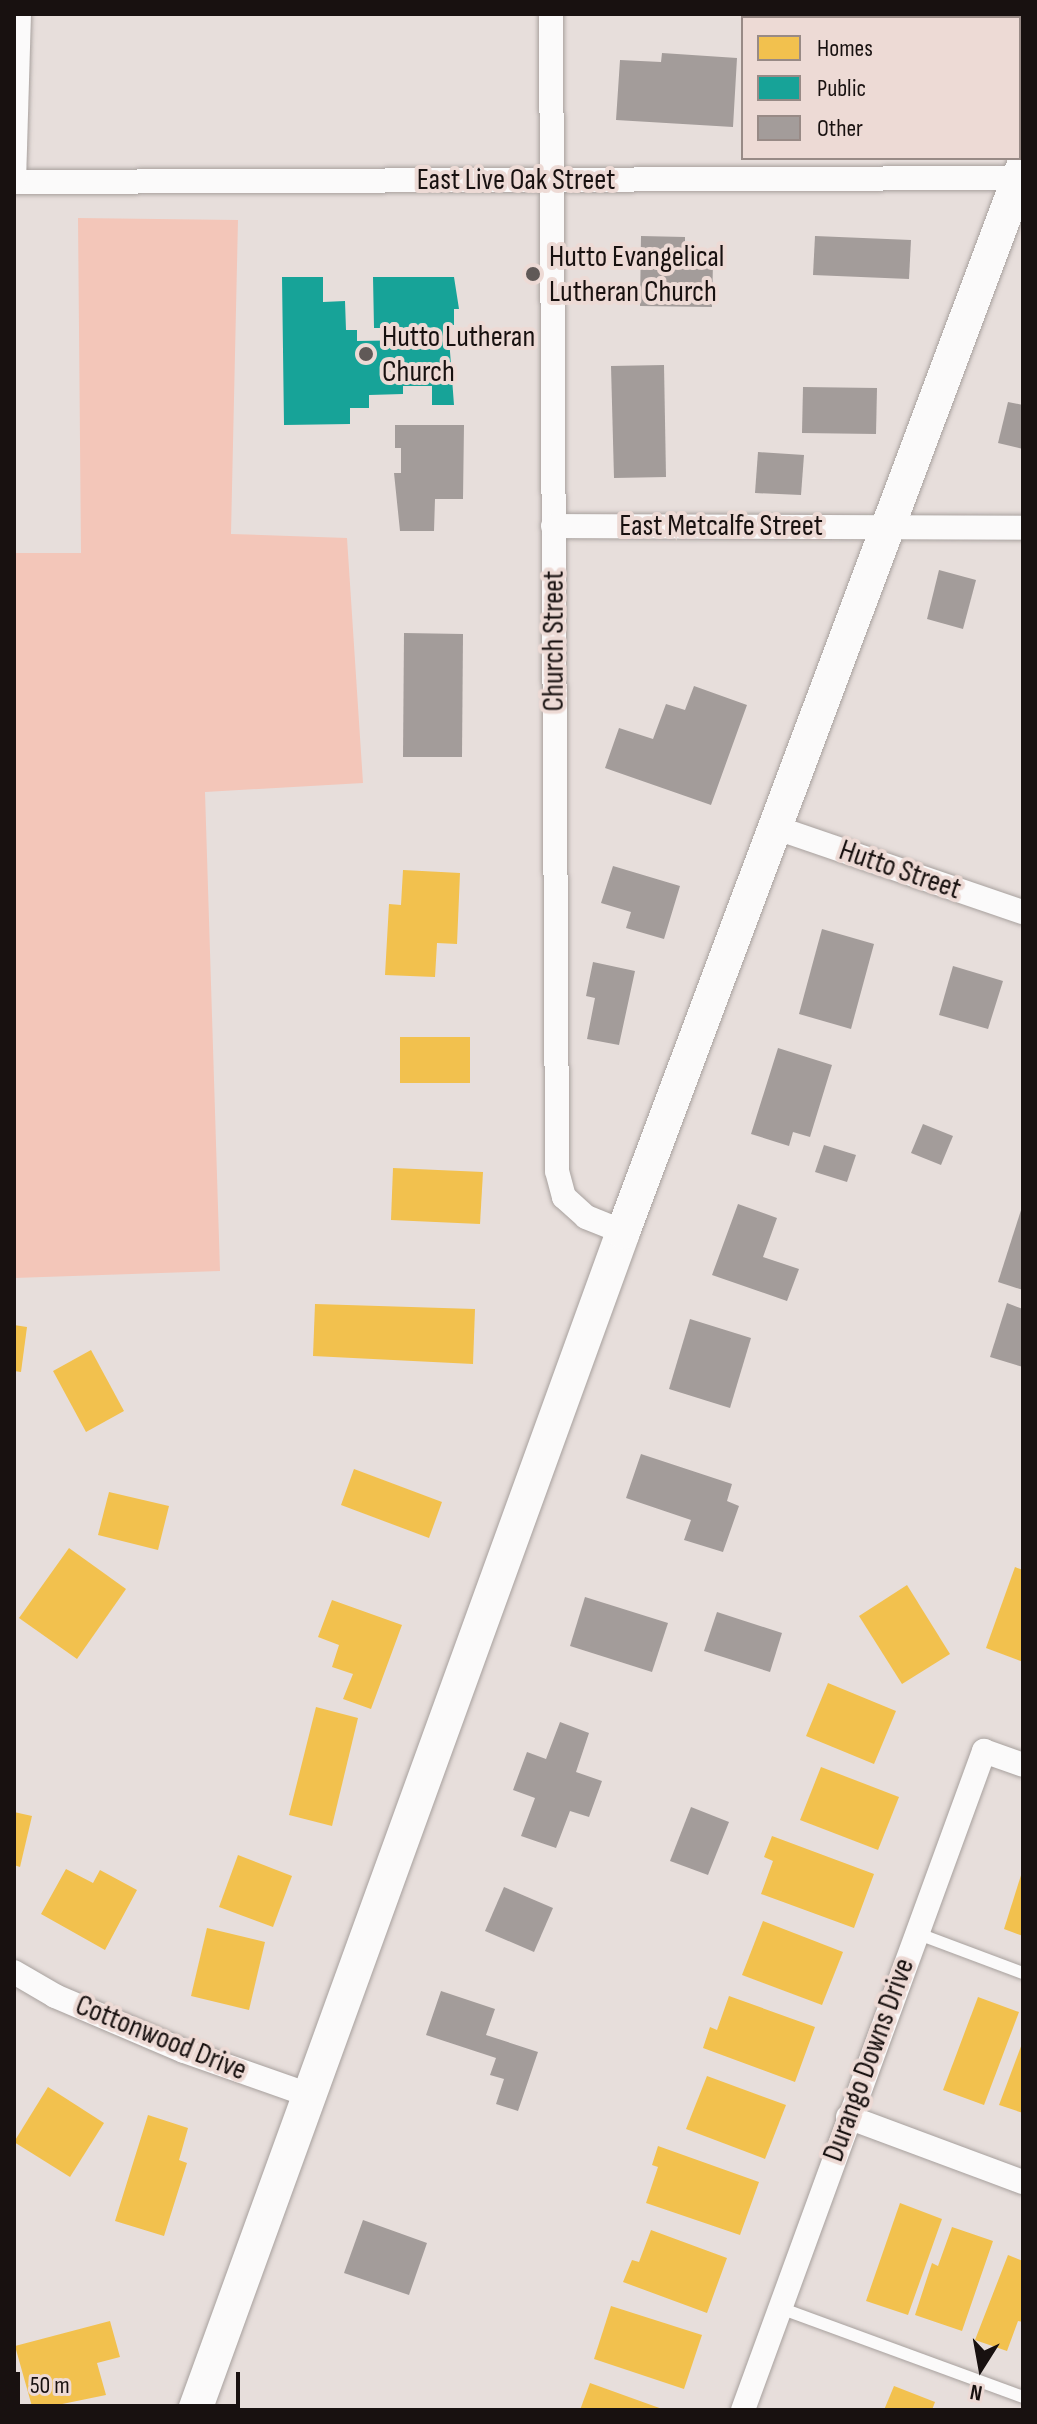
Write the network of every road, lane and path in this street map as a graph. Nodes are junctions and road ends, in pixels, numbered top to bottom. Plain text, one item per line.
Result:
1 (19, 14) edge
2 (551, 14) edge
3 (1022, 175) edge
4 (549, 180) junction
5 (14, 182) edge
6 (553, 526) junction
7 (889, 526) junction
8 (1023, 528) edge
9 (777, 828) junction
10 (1023, 912) edge
11 (623, 1232) junction
12 (1023, 1765) edge
13 (916, 1933) junction
14 (14, 1972) edge
15 (1023, 1973) edge
16 (312, 2096) junction
17 (848, 2117) junction
18 (1023, 2182) edge
19 (780, 2308) junction
20 (1023, 2397) edge
21 (195, 2410) edge
22 (743, 2410) edge

1 - 5 street
2 - 4 street, Church Street
3 - 4 street, East Live Oak Street
3 - 7 main road
4 - 5 street, East Live Oak Street
4 - 6 street, Church Street
6 - 7 street, East Metcalfe Street
6 - 11 street, Church Street
7 - 8 street, East Metcalfe Street
7 - 9 main road
9 - 10 street, Hutto Street
9 - 11 main road
11 - 16 main road
12 - 13 street, Durango Downs Drive
13 - 15 lane
13 - 17 street, Durango Downs Drive
14 - 16 street, Cottonwood Drive
16 - 21 main road
17 - 18 street
17 - 19 street, Durango Downs Drive
19 - 20 lane
19 - 22 street, Durango Downs Drive

